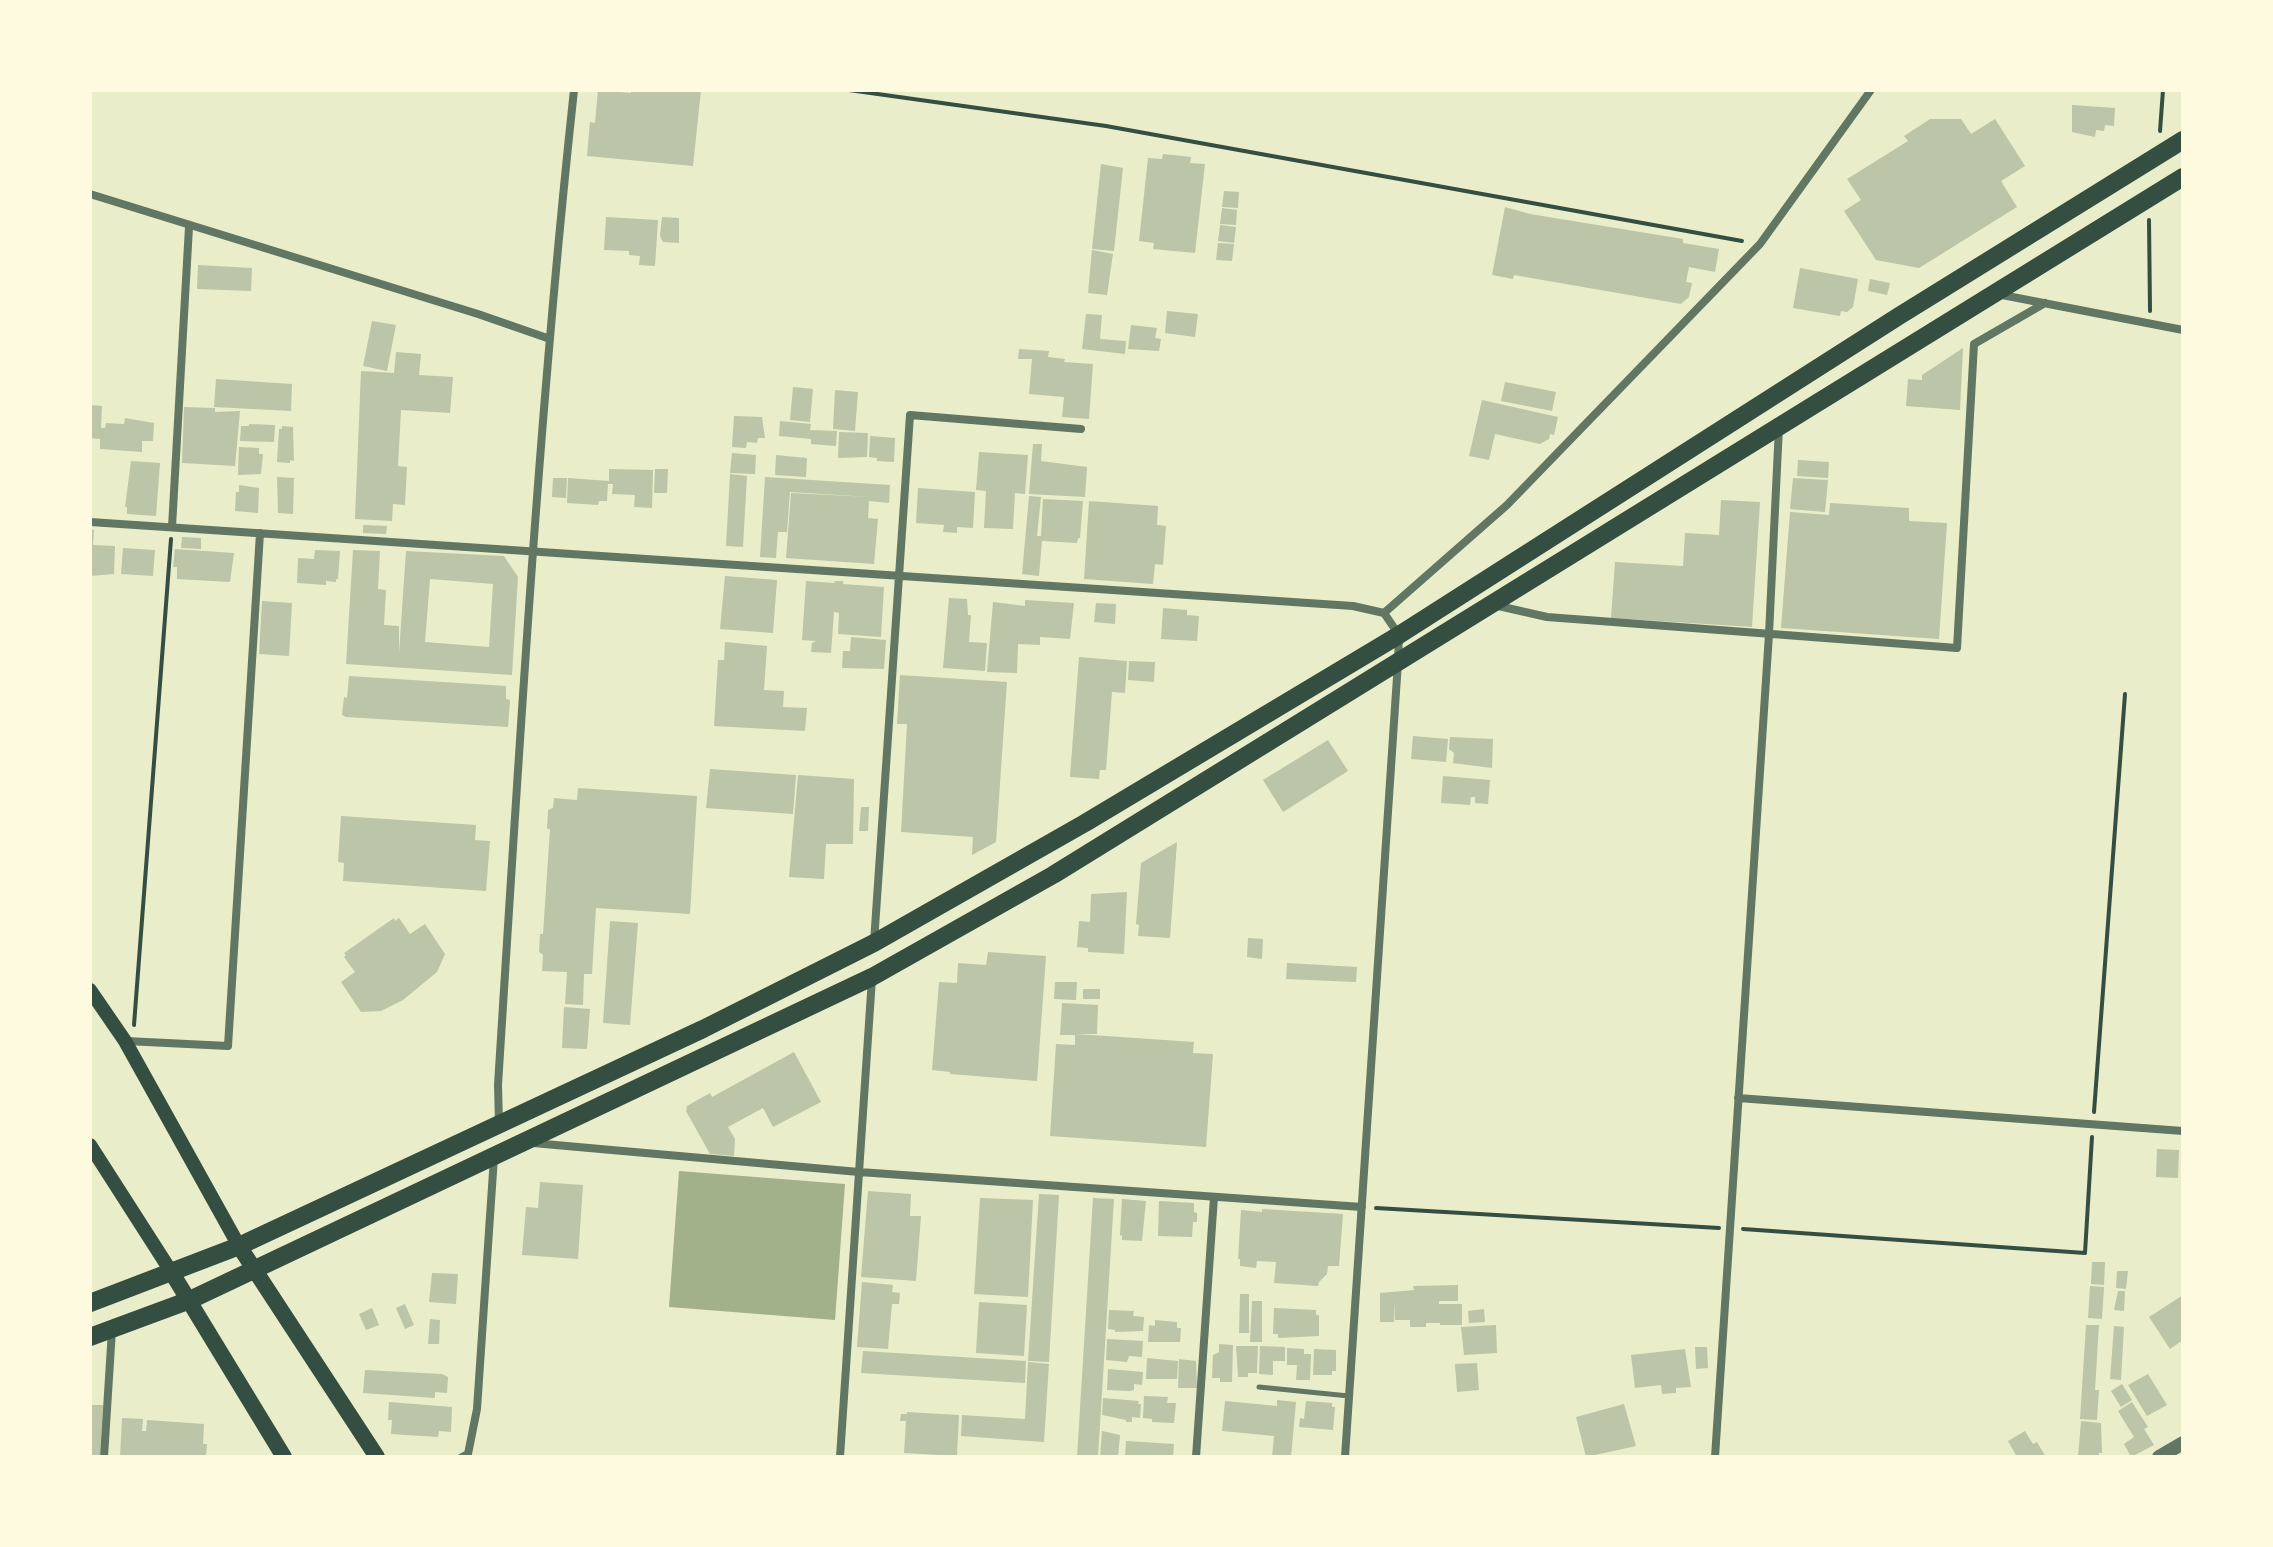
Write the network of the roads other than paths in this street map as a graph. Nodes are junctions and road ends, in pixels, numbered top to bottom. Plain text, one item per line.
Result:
1 (574, 90) edge
2 (1871, 90) edge
3 (2183, 140) edge
4 (2183, 177) edge
5 (90, 194) edge
6 (189, 227) junction
7 (1996, 294) junction
8 (2045, 303) junction
9 (2183, 330) edge
10 (550, 339) junction
11 (1779, 427) junction
12 (1081, 429) dead end
13 (90, 522) edge
14 (172, 527) junction
15 (260, 533) junction
16 (534, 553) junction
17 (898, 577) junction
18 (1489, 604) junction
19 (1384, 613) junction
20 (1769, 634) junction
21 (1399, 635) junction
22 (1398, 662) junction
23 (874, 943) junction
24 (872, 977) junction
25 (90, 990) edge
26 (125, 1041) junction
27 (1738, 1098) junction
28 (499, 1124) junction
29 (2183, 1131) edge
30 (526, 1142) junction
31 (90, 1145) edge
32 (494, 1156) junction
33 (859, 1172) junction
34 (1214, 1197) junction
35 (1362, 1207) junction
36 (239, 1246) junction
37 (256, 1270) junction
38 (172, 1273) junction
39 (190, 1300) junction
40 (90, 1303) edge
41 (112, 1329) junction
42 (90, 1337) edge
43 (1259, 1387) dead end
44 (1349, 1396) junction
45 (2183, 1443) edge
46 (466, 1456) edge
47 (104, 1457) edge
48 (284, 1457) edge
49 (377, 1457) edge
50 (840, 1457) edge
51 (1196, 1457) edge
52 (1345, 1457) edge
53 (1715, 1457) edge
54 (2159, 1457) edge

1 - 10 street
2 - 19 street
3 - 21 highway
4 - 7 highway
5 - 6 street
6 - 10 street
6 - 14 street
7 - 8 street
7 - 11 highway
8 - 9 street
8 - 20 street
10 - 16 street
11 - 18 highway
11 - 20 street
12 - 17 street
13 - 14 street
14 - 15 street
15 - 16 street
15 - 26 street
16 - 17 street
16 - 28 street
17 - 19 street
17 - 23 street
18 - 20 street
18 - 22 highway
19 - 21 street
20 - 27 street
21 - 22 street
21 - 23 highway
22 - 24 highway
22 - 35 street
23 - 28 highway
24 - 30 highway
24 - 33 street
25 - 26 main road
26 - 36 main road
27 - 29 street
27 - 53 street
28 - 36 highway
30 - 32 highway
30 - 33 street
31 - 38 main road
32 - 37 highway
32 - 46 street
33 - 34 street
33 - 50 street
34 - 35 street
34 - 51 street
35 - 44 street
36 - 37 main road
36 - 38 highway
37 - 39 highway
37 - 49 main road
38 - 39 main road
38 - 40 highway
39 - 41 highway
39 - 48 main road
41 - 42 highway
41 - 47 street
43 - 44 lane
44 - 52 street
45 - 54 street

